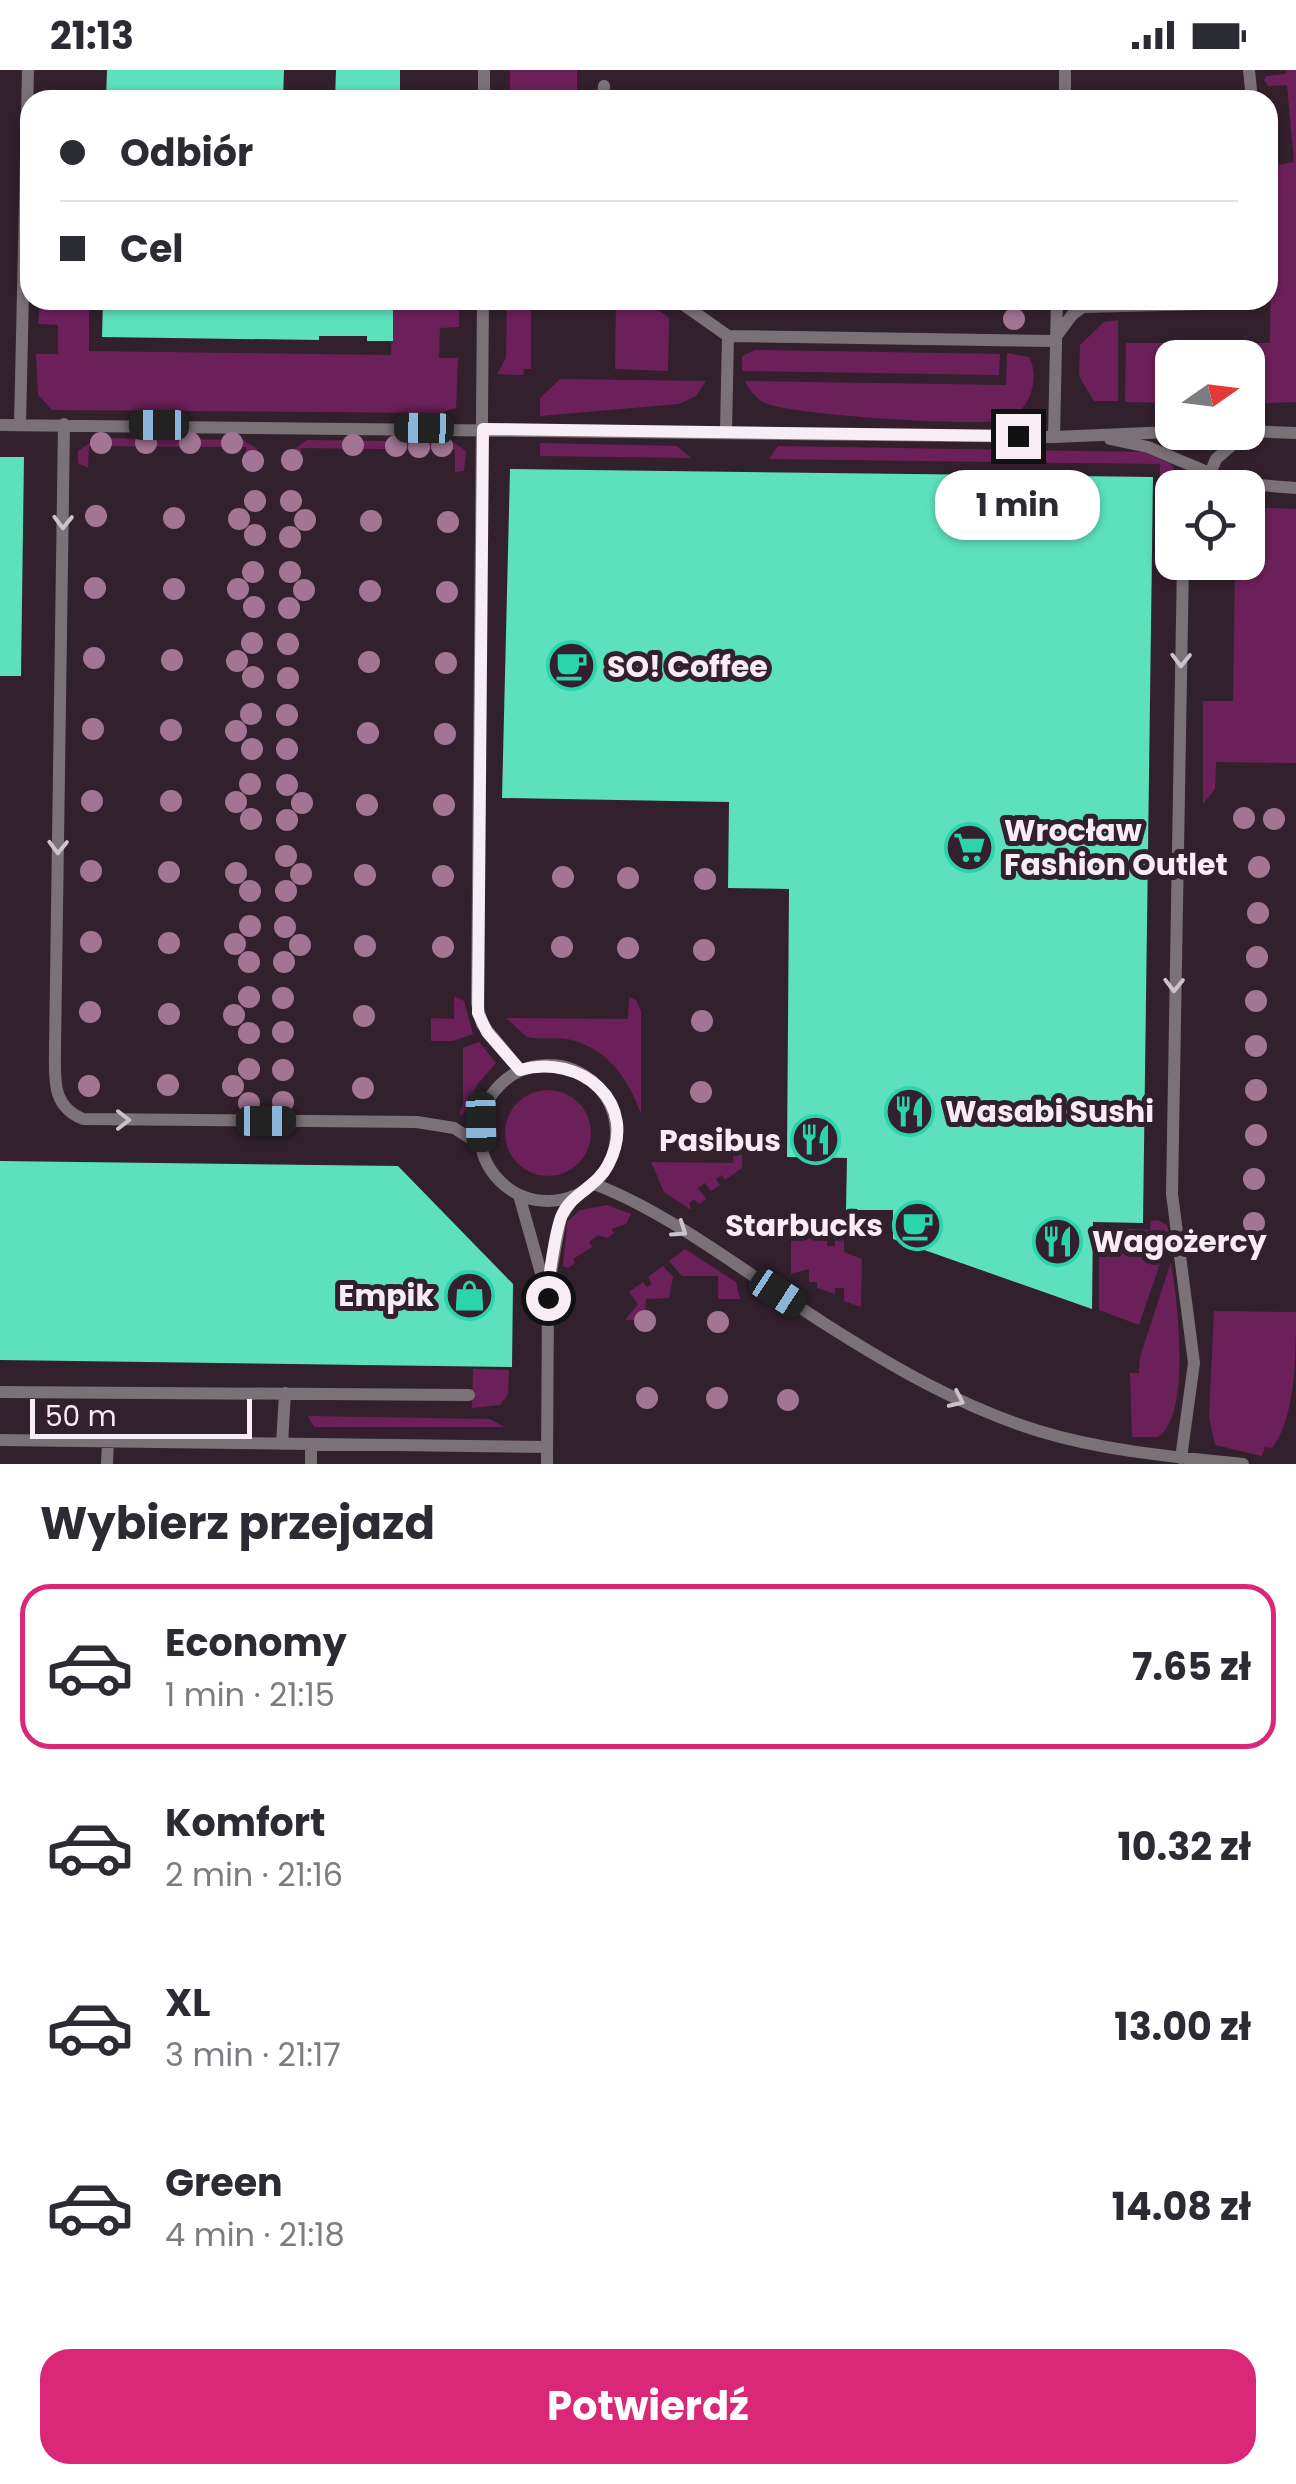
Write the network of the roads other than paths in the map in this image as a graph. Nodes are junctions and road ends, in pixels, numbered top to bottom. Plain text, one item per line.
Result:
1 (23, 310) edge
2 (483, 310) edge
3 (691, 310) edge
4 (1058, 310) edge
5 (1081, 310) edge
6 (728, 336) junction
7 (1057, 337) junction
8 (0, 424) edge
9 (64, 424) junction
10 (20, 425) junction
11 (483, 429) junction
12 (726, 432) junction
13 (1265, 432) edge
14 (1155, 433) edge
15 (1296, 433) edge
16 (1054, 436) junction
17 (1097, 437) junction
18 (1227, 450) edge
19 (1187, 470) edge
20 (1210, 470) edge
21 (1265, 486) edge
22 (1296, 488) edge
23 (1184, 580) edge
24 (520, 1070) junction
25 (482, 1145) junction
26 (594, 1184) junction
27 (519, 1194) junction
28 (575, 1196) junction
29 (547, 1290) junction
30 (0, 1392) edge
31 (285, 1393) junction
32 (469, 1395) dead end
33 (0, 1440) edge
34 (108, 1441) junction
35 (282, 1444) junction
36 (311, 1445) junction
37 (547, 1447) junction
38 (1181, 1458) junction
39 (107, 1464) edge
40 (312, 1464) edge
41 (547, 1464) edge
42 (1242, 1464) edge

1 - 10 lane
2 - 11 lane
3 - 6 lane
4 - 7 lane
5 - 7 lane
6 - 7 lane
6 - 12 lane
7 - 16 lane
8 - 10 lane
9 - 10 lane
9 - 11 lane
9 -> 25 lane
11 - 12 lane
11 - 24 lane
12 - 16 lane
13 - 15 lane
14 - 17 lane
16 - 17 lane
17 - 19 lane
18 - 20 lane
21 - 22 lane
23 -> 38 lane
24 - 25 lane
24 - 26 lane
25 - 27 lane
26 - 28 lane
26 -> 38 lane
27 - 28 lane
27 - 29 lane
28 - 29 lane
29 - 37 lane
30 - 31 lane
31 - 32 lane
31 - 35 lane
33 - 34 lane
34 - 35 lane
34 - 39 lane
35 - 36 lane
36 - 37 lane
36 - 40 lane
37 - 41 lane
38 - 42 lane

